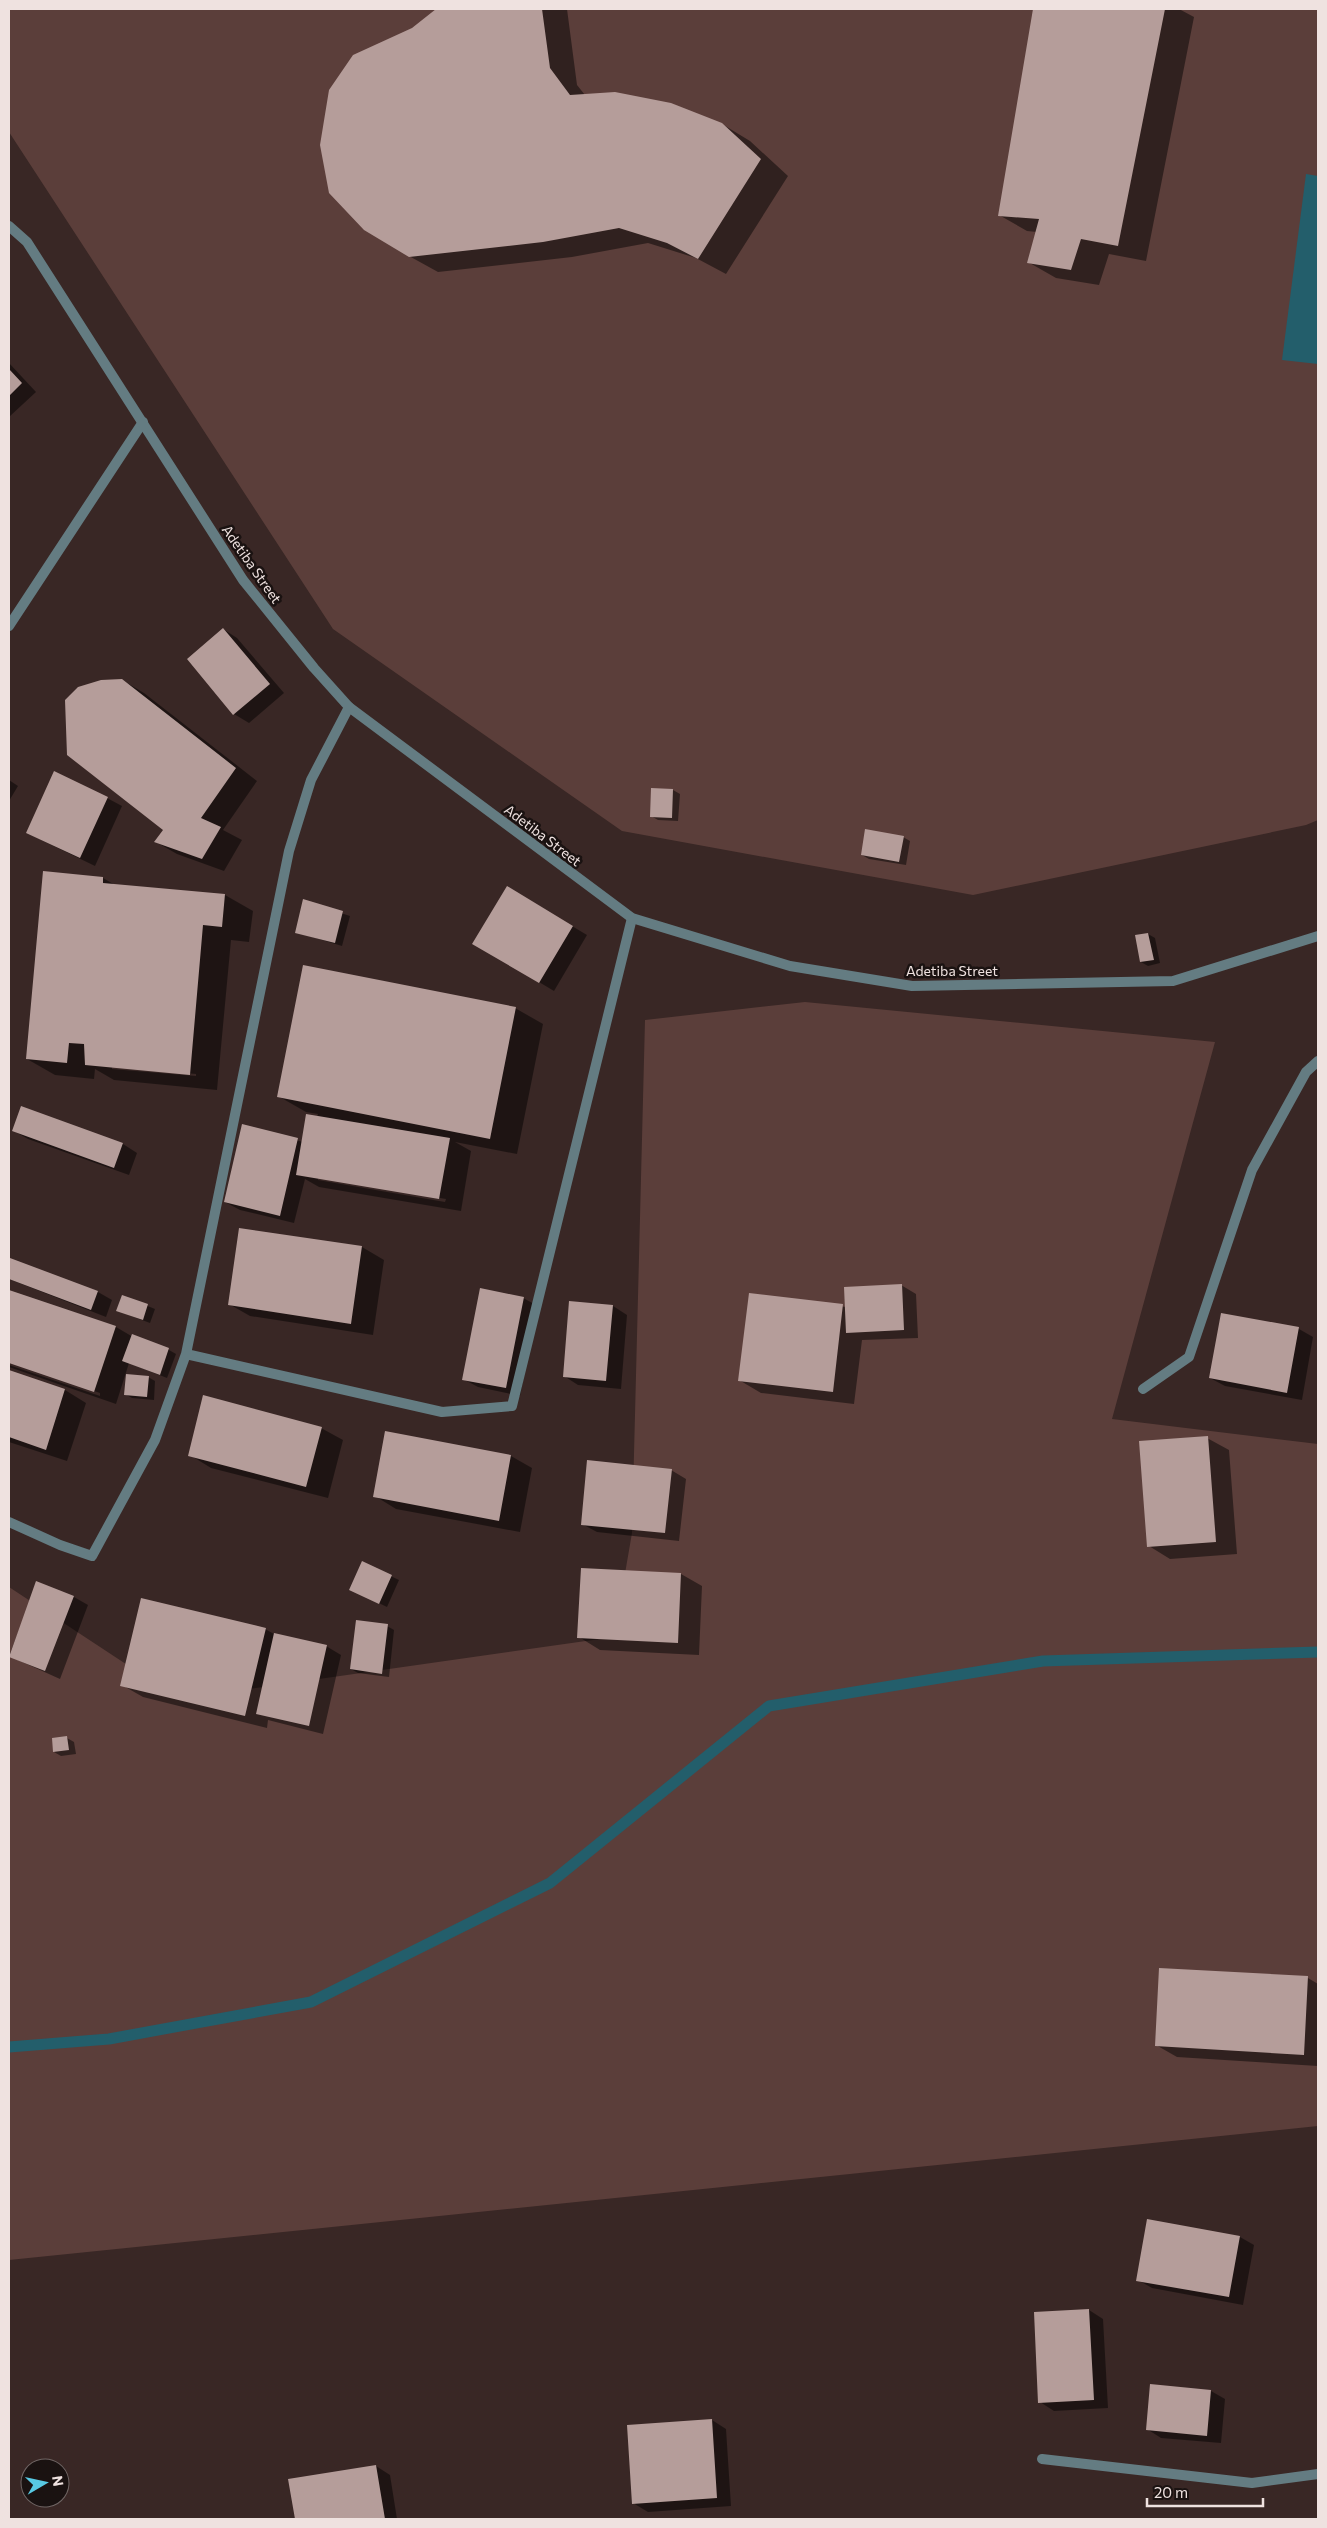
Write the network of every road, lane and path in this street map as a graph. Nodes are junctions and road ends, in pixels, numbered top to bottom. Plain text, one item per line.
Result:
1 (9, 226) edge
2 (143, 422) junction
3 (9, 626) edge
4 (350, 707) junction
5 (632, 918) junction
6 (1318, 936) edge
7 (1318, 1061) edge
8 (186, 1354) junction
9 (1143, 1389) dead end
10 (9, 1522) edge
11 (1042, 2459) dead end
12 (1318, 2474) edge

1 - 2 street, Adetiba Street
2 - 3 street
2 - 4 street, Adetiba Street
4 - 5 street, Adetiba Street
4 - 8 street
5 - 6 street, Adetiba Street
5 - 8 street
7 - 9 street
8 - 10 street
11 - 12 street

